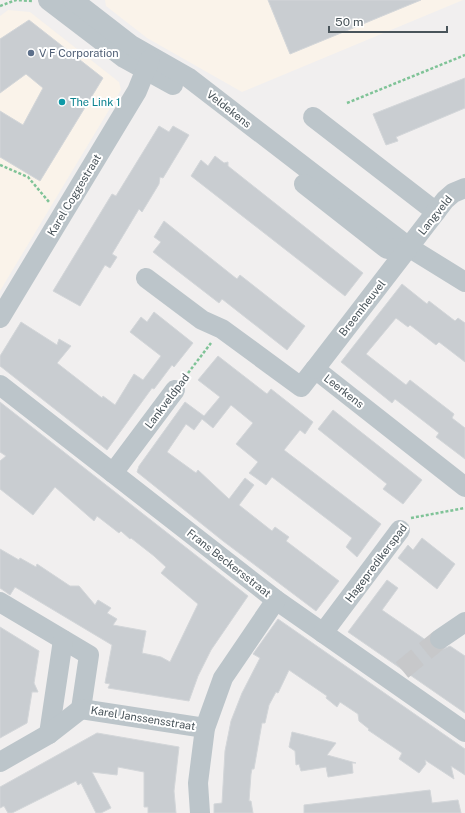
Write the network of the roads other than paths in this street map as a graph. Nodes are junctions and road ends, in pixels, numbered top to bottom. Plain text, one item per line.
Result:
1 (73, 0) edge
2 (43, 1) edge
3 (148, 63) junction
4 (313, 117) dead end
5 (465, 188) edge
6 (436, 212) junction
7 (410, 248) junction
8 (146, 278) dead end
9 (465, 282) edge
10 (0, 318) edge
11 (315, 369) junction
12 (0, 385) edge
13 (174, 390) road end
14 (113, 473) junction
15 (465, 487) edge
16 (400, 530) road end
17 (276, 600) junction
18 (0, 602) edge
19 (465, 622) edge
20 (323, 633) junction
21 (440, 639) tunnel mouth
22 (63, 640) junction
23 (81, 709) junction
24 (205, 728) junction
25 (465, 732) edge
26 (49, 734) junction
27 (0, 762) edge
28 (200, 813) edge

1 - 3 street
2 - 3 street
3 - 7 street, Veldekens
3 - 10 street, Karel Coggestraat
4 - 6 street
5 - 6 street, Langveld
6 - 7 street, Langveld
7 - 9 street
7 - 11 street, Breemheuvel
8 - 11 street, Leerkens
11 - 15 street, Leerkens
12 - 14 street, Frans Beckersstraat
13 - 14 street, Lankveldpad
14 - 17 street, Frans Beckersstraat
16 - 20 street, Hagepredikerspad
17 - 20 street, Frans Beckersstraat
17 - 24 street
18 - 22 street
19 - 21 street
20 - 25 street, Frans Beckersstraat
22 - 23 street
22 - 26 street
23 - 24 street, Karel Janssensstraat
23 - 26 street
24 - 28 street
26 - 27 street

